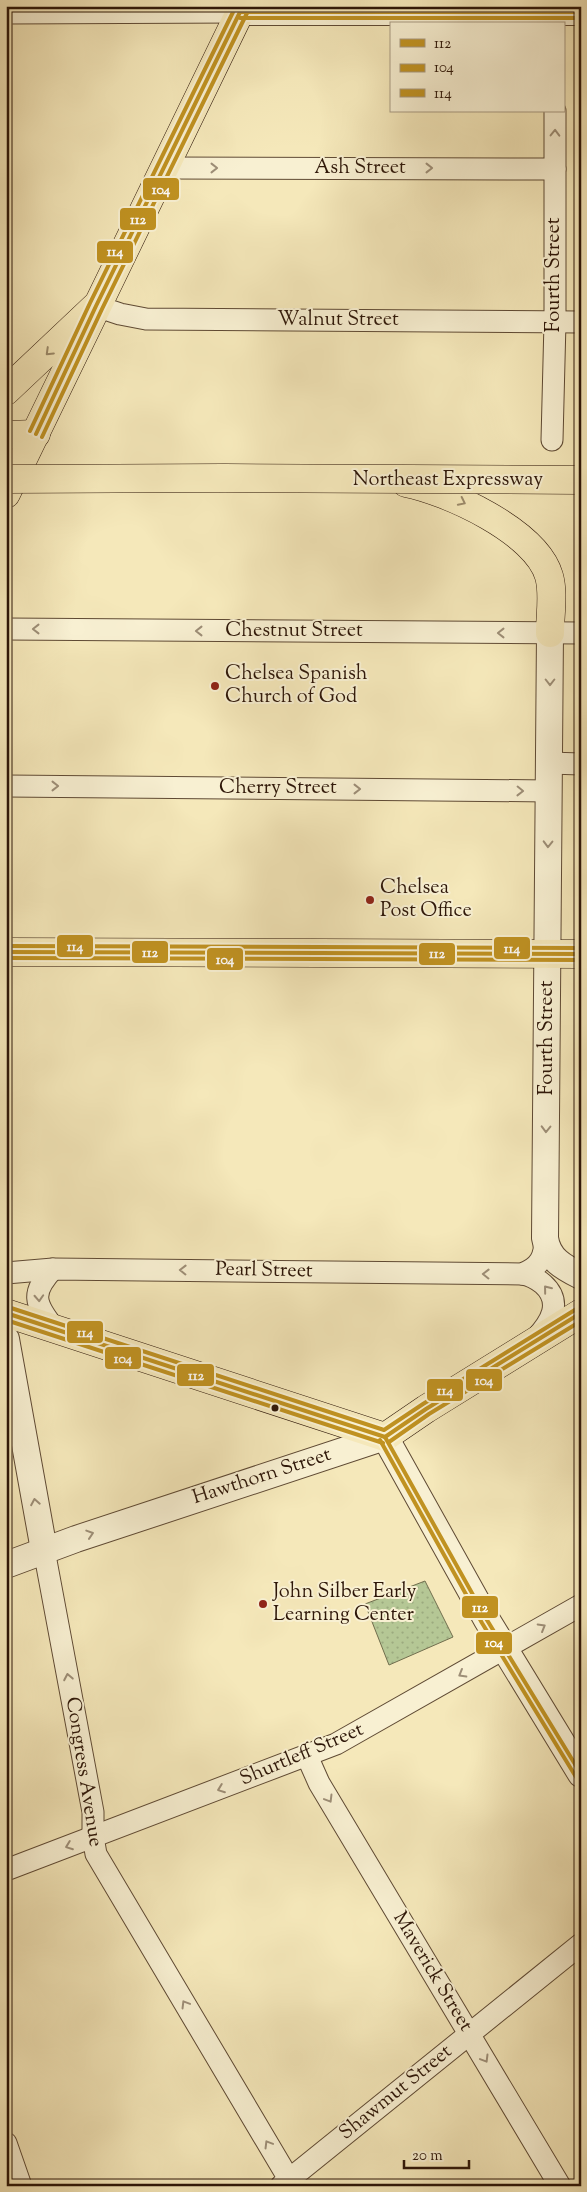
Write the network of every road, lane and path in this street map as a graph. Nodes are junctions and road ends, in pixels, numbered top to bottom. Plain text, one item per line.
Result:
1 (242, 9) edge
2 (6, 13) edge
3 (562, 13) edge
4 (555, 112) edge
5 (166, 168) junction
6 (555, 169) junction
7 (96, 306) junction
8 (555, 322) junction
9 (581, 322) edge
10 (6, 391) edge
11 (36, 434) junction
12 (6, 435) edge
13 (552, 440) dead end
14 (6, 479) edge
15 (365, 479) junction
16 (581, 480) edge
17 (6, 494) edge
18 (6, 629) edge
19 (550, 633) junction
20 (581, 633) edge
21 (549, 764) junction
22 (581, 764) edge
23 (6, 786) edge
24 (549, 791) junction
25 (6, 952) edge
26 (548, 954) junction
27 (581, 954) edge
28 (545, 1238) junction
29 (53, 1269) junction
30 (6, 1273) edge
31 (522, 1274) junction
32 (581, 1276) edge
33 (6, 1313) edge
34 (581, 1313) edge
35 (54, 1328) junction
36 (6, 1339) edge
37 (530, 1344) junction
38 (385, 1437) junction
39 (44, 1550) junction
40 (6, 1565) edge
41 (581, 1605) edge
42 (504, 1650) junction
43 (307, 1756) junction
44 (581, 1774) edge
45 (93, 1837) junction
46 (6, 1870) edge
47 (581, 1944) edge
48 (470, 2034) junction
49 (6, 2143) edge
50 (288, 2184) edge
51 (22, 2186) edge
52 (560, 2186) edge

1 - 2 street
1 - 3 street
1 - 5 main road
6 -> 4 street, Fourth Street
5 -> 6 street, Ash Street
5 - 7 main road
6 - 8 street, Fourth Street
7 - 8 street, Walnut Street
7 -> 10 main road
7 - 11 main road
8 - 9 street, Walnut Street
8 - 13 street, Fourth Street
11 - 12 main road
11 - 17 main road
14 - 15 main road, Northeast Expressway, bridge
14 - 16 main road, Northeast Expressway, bridge
15 - 16 main road, Northeast Expressway, bridge
15 -> 19 main road
19 -> 18 street, Chestnut Street
19 - 20 street, Chestnut Street
19 -> 21 street, Fourth Street
21 - 22 street
21 - 24 street, Fourth Street
23 -> 24 street, Cherry Street
24 -> 26 street, Fourth Street
25 - 26 main road
26 - 27 main road
26 -> 28 street, Fourth Street
28 - 31 street
28 - 32 street, Fourth Street
29 - 30 street, Pearl Street
31 -> 29 street, Pearl Street
29 -> 35 street
37 -> 31 street, Pearl Street
33 - 35 main road
34 - 37 main road, Hawthorn Street
35 - 38 main road
39 -> 36 street, Congress Avenue
37 - 38 main road, Hawthorn Street
39 -> 38 street, Hawthorn Street
38 - 42 street
39 - 40 street, Hawthorn Street
45 -> 39 street, Congress Avenue
42 -> 41 street, Shurtleff Street
42 -> 43 street, Shurtleff Street
42 - 44 street
43 -> 45 street, Shurtleff Street
43 -> 48 street, Maverick Street
45 -> 46 street, Shurtleff Street
50 -> 45 street, Congress Avenue
47 - 48 street, Shawmut Street
48 - 50 street, Shawmut Street
48 -> 52 street, Maverick Street
49 - 51 street

